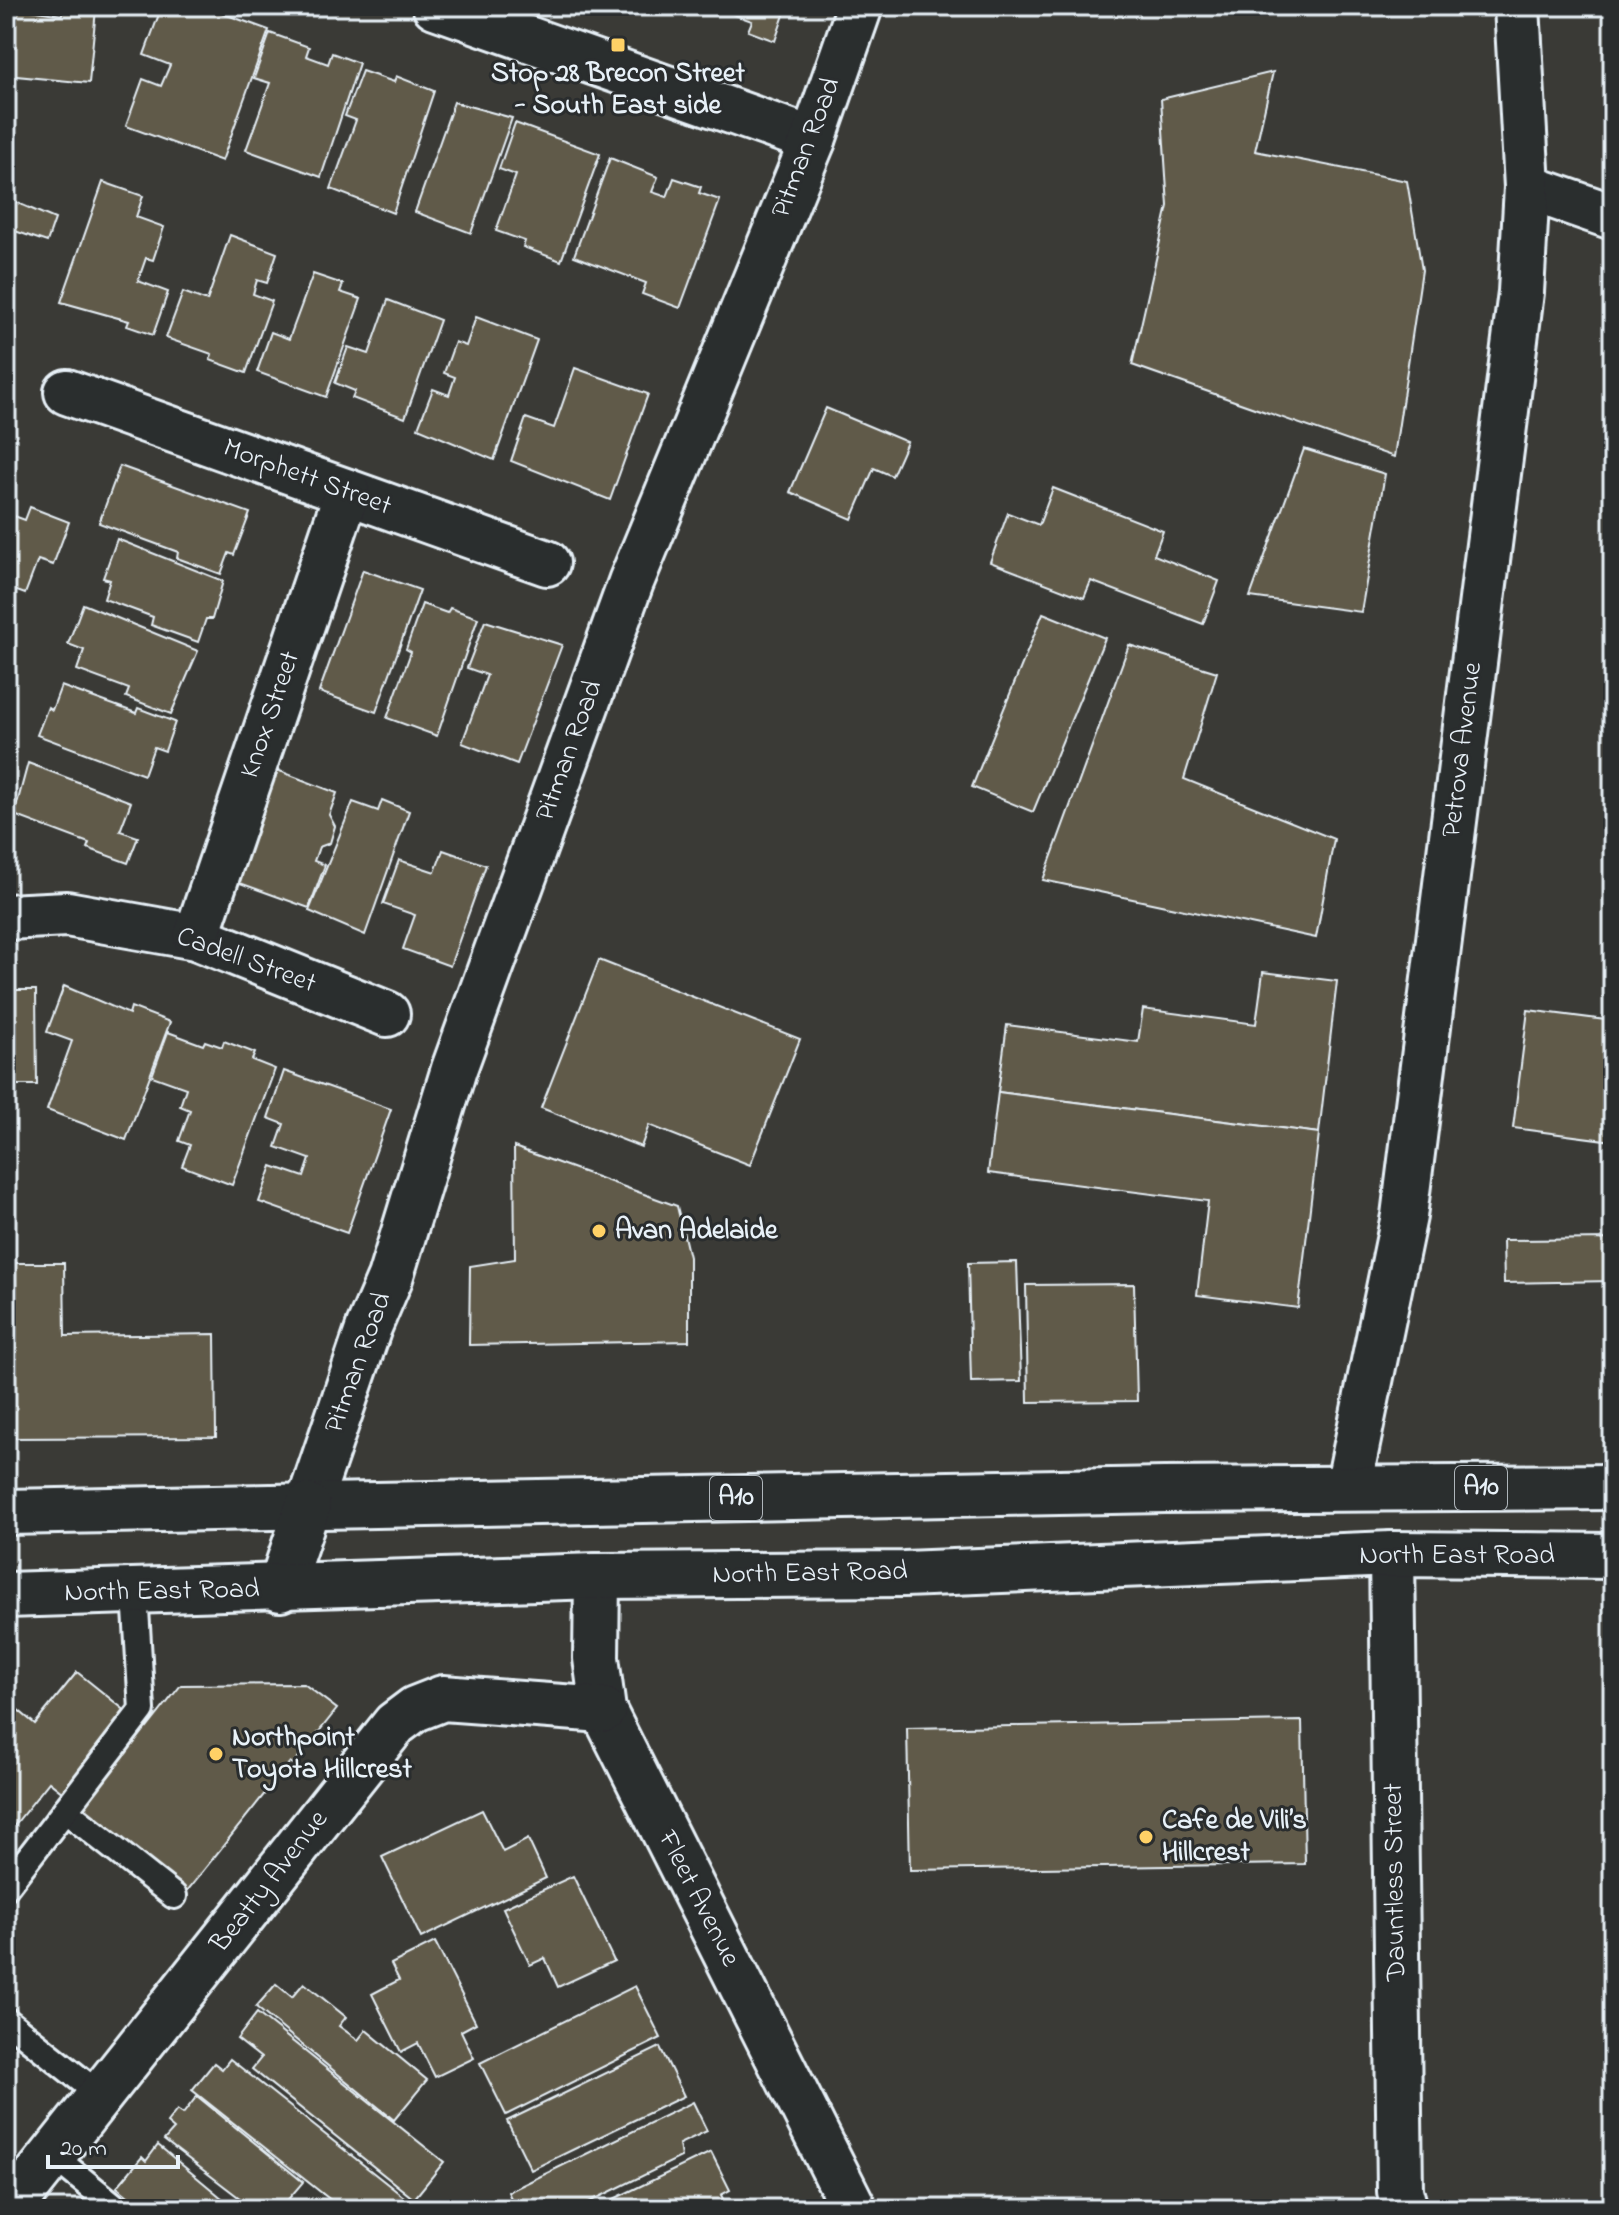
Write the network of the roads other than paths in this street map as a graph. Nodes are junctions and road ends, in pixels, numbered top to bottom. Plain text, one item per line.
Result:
1 (435, 6) edge
2 (860, 6) edge
3 (1517, 6) edge
4 (813, 140) junction
5 (1527, 187) junction
6 (1613, 217) edge
7 (67, 392) dead end
8 (347, 492) junction
9 (547, 563) dead end
10 (6, 917) edge
11 (196, 937) junction
12 (387, 1014) dead end
13 (1613, 1487) edge
14 (1348, 1488) junction
15 (308, 1506) junction
16 (6, 1512) edge
17 (1392, 1554) junction
18 (1613, 1556) edge
19 (597, 1576) junction
20 (280, 1589) junction
21 (135, 1592) junction
22 (6, 1595) edge
23 (603, 1710) junction
24 (65, 1810) junction
25 (6, 1887) edge
26 (174, 1896) dead end
27 (6, 2020) edge
28 (101, 2096) junction
29 (26, 2176) edge
30 (118, 2209) edge
31 (854, 2209) edge
32 (1405, 2209) edge

1 - 4 main road
2 - 4 main road, Pitman Road
3 - 5 main road, Petrova Avenue
4 - 15 main road, Pitman Road
5 - 6 main road
5 - 14 main road, Petrova Avenue
7 - 8 main road, Morphett Street
8 - 9 main road, Morphett Street
8 - 11 main road, Knox Street
10 - 11 main road, Cadell Street
11 - 12 main road, Cadell Street
13 - 14 main road, A10
14 - 15 main road, A10
14 - 17 main road
15 - 16 main road, A10
15 - 20 main road, Pitman Road
17 - 18 main road, North East Road
17 - 19 main road, North East Road
17 - 32 main road, Dauntless Street
19 - 20 main road, North East Road
19 - 23 main road, Fleet Avenue
20 - 21 main road, North East Road
21 - 22 main road, North East Road
21 - 24 lane
23 - 28 main road, Beatty Avenue
23 - 31 main road, Fleet Avenue
24 - 25 lane
24 - 26 lane
27 - 28 lane
28 - 29 main road, Beatty Avenue
29 - 30 lane

